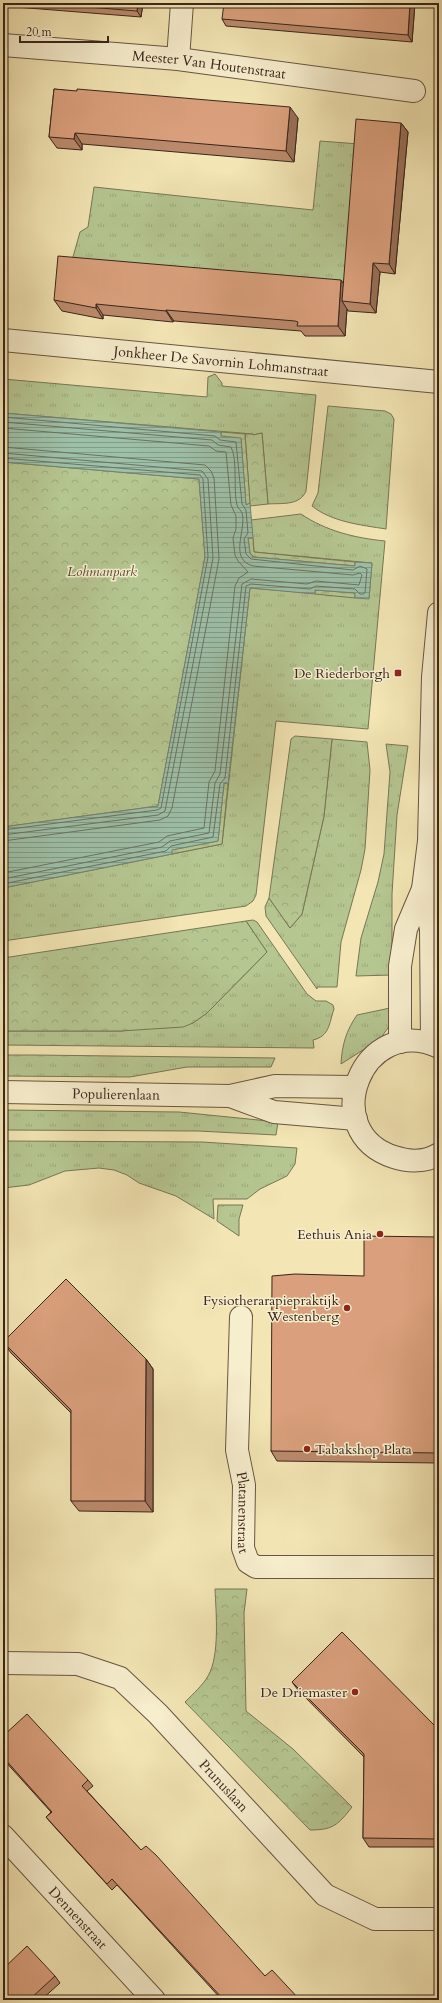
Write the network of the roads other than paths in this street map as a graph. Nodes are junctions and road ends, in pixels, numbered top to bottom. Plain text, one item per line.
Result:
1 (182, 3) edge
2 (3, 45) edge
3 (178, 59) junction
4 (414, 91) dead end
5 (3, 340) edge
6 (439, 382) edge
7 (439, 613) edge
8 (423, 889) junction
9 (400, 1042) junction
10 (435, 1046) edge
11 (354, 1087) junction
12 (3, 1092) edge
13 (230, 1096) junction
14 (356, 1119) junction
15 (439, 1154) edge
16 (241, 1317) dead end
17 (439, 1567) edge
18 (3, 1663) edge
19 (3, 1836) edge
20 (439, 1919) edge
21 (154, 2000) edge

1 - 3 street
2 - 3 street, Meester Van Houtenstraat
3 - 4 street, Meester Van Houtenstraat
5 - 6 street, Jonkheer De Savornin Lohmanstraat
7 - 8 street
8 - 9 street
8 - 10 street
9 - 10 street
9 - 11 street
11 - 13 street, Populierenlaan
11 - 14 street
12 - 13 street, Populierenlaan
13 - 14 street, Populierenlaan
14 - 15 street
16 - 17 street, Platanenstraat
18 - 20 street, Prunuslaan
19 - 21 street, Dennenstraat

